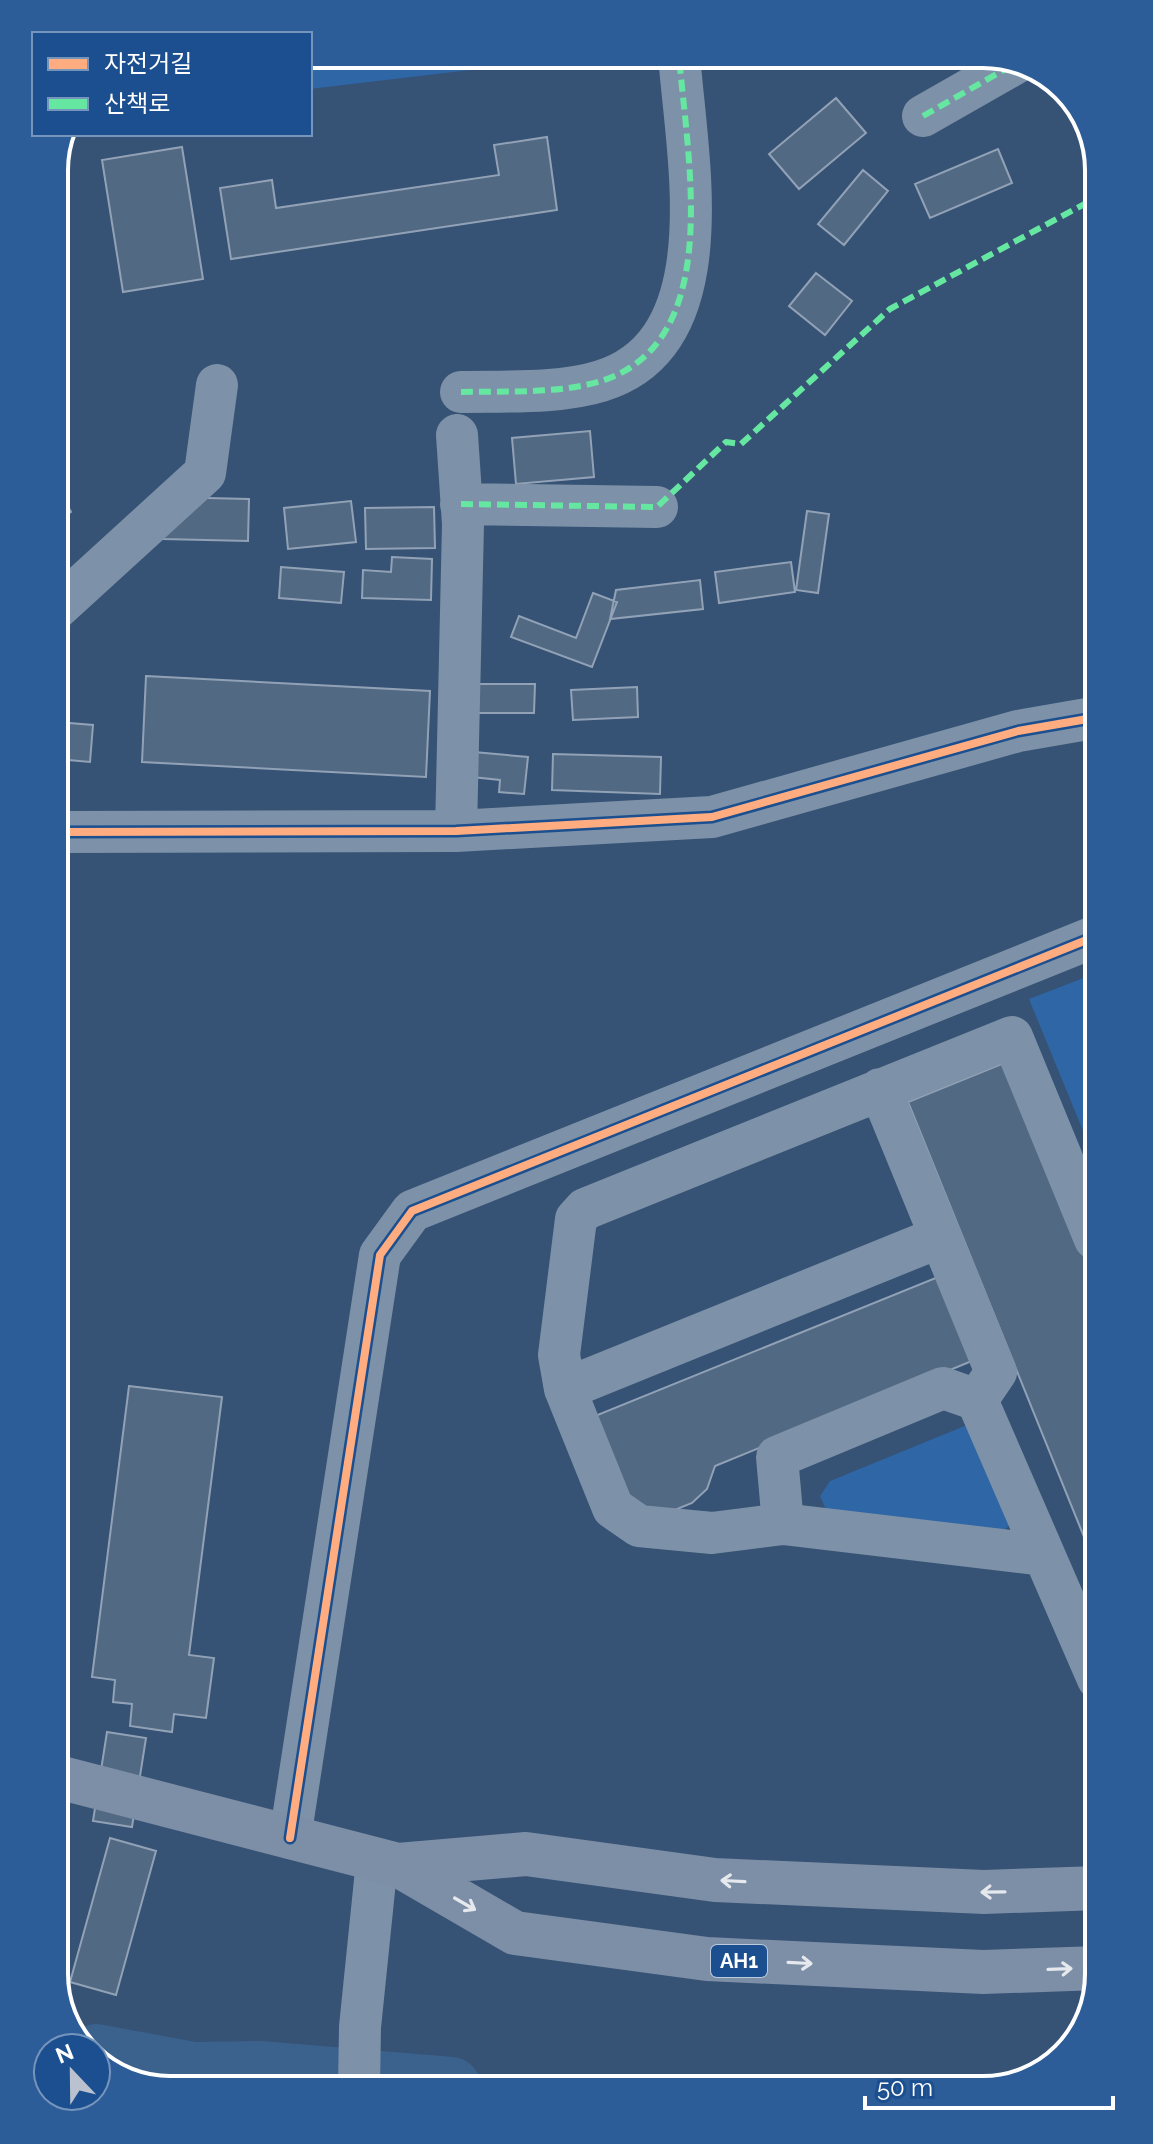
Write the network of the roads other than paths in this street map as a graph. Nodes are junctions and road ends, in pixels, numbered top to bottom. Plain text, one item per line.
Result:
1 (680, 68) edge
2 (1004, 70) edge
3 (923, 116) dead end
4 (217, 385) dead end
5 (461, 392) dead end
6 (457, 435) dead end
7 (461, 504) junction
8 (657, 507) dead end
9 (68, 598) edge
10 (1085, 719) edge
11 (456, 831) junction
12 (68, 832) edge
13 (1085, 941) edge
14 (880, 1089) junction
15 (1085, 1215) edge
16 (940, 1237) junction
17 (565, 1389) junction
18 (977, 1400) junction
19 (783, 1524) junction
20 (1044, 1555) junction
21 (1085, 1640) edge
22 (68, 1780) edge
23 (290, 1838) junction
24 (388, 1863) junction
25 (1085, 1888) edge
26 (1085, 1968) edge
27 (359, 2076) edge

1 - 5 street
2 - 3 street
4 - 9 street
6 - 7 street
7 - 8 street
7 - 11 street
10 - 11 street
11 - 12 street
13 - 23 street
14 - 15 street
14 - 16 street
14 - 17 street
16 - 17 street
16 - 18 street
17 - 19 street
18 - 19 street
18 - 20 street
19 - 20 street
20 - 21 street
22 - 23 main road, AH1
23 - 24 main road, AH1
25 -> 24 main road, AH1
24 -> 26 main road, AH1
24 - 27 street

